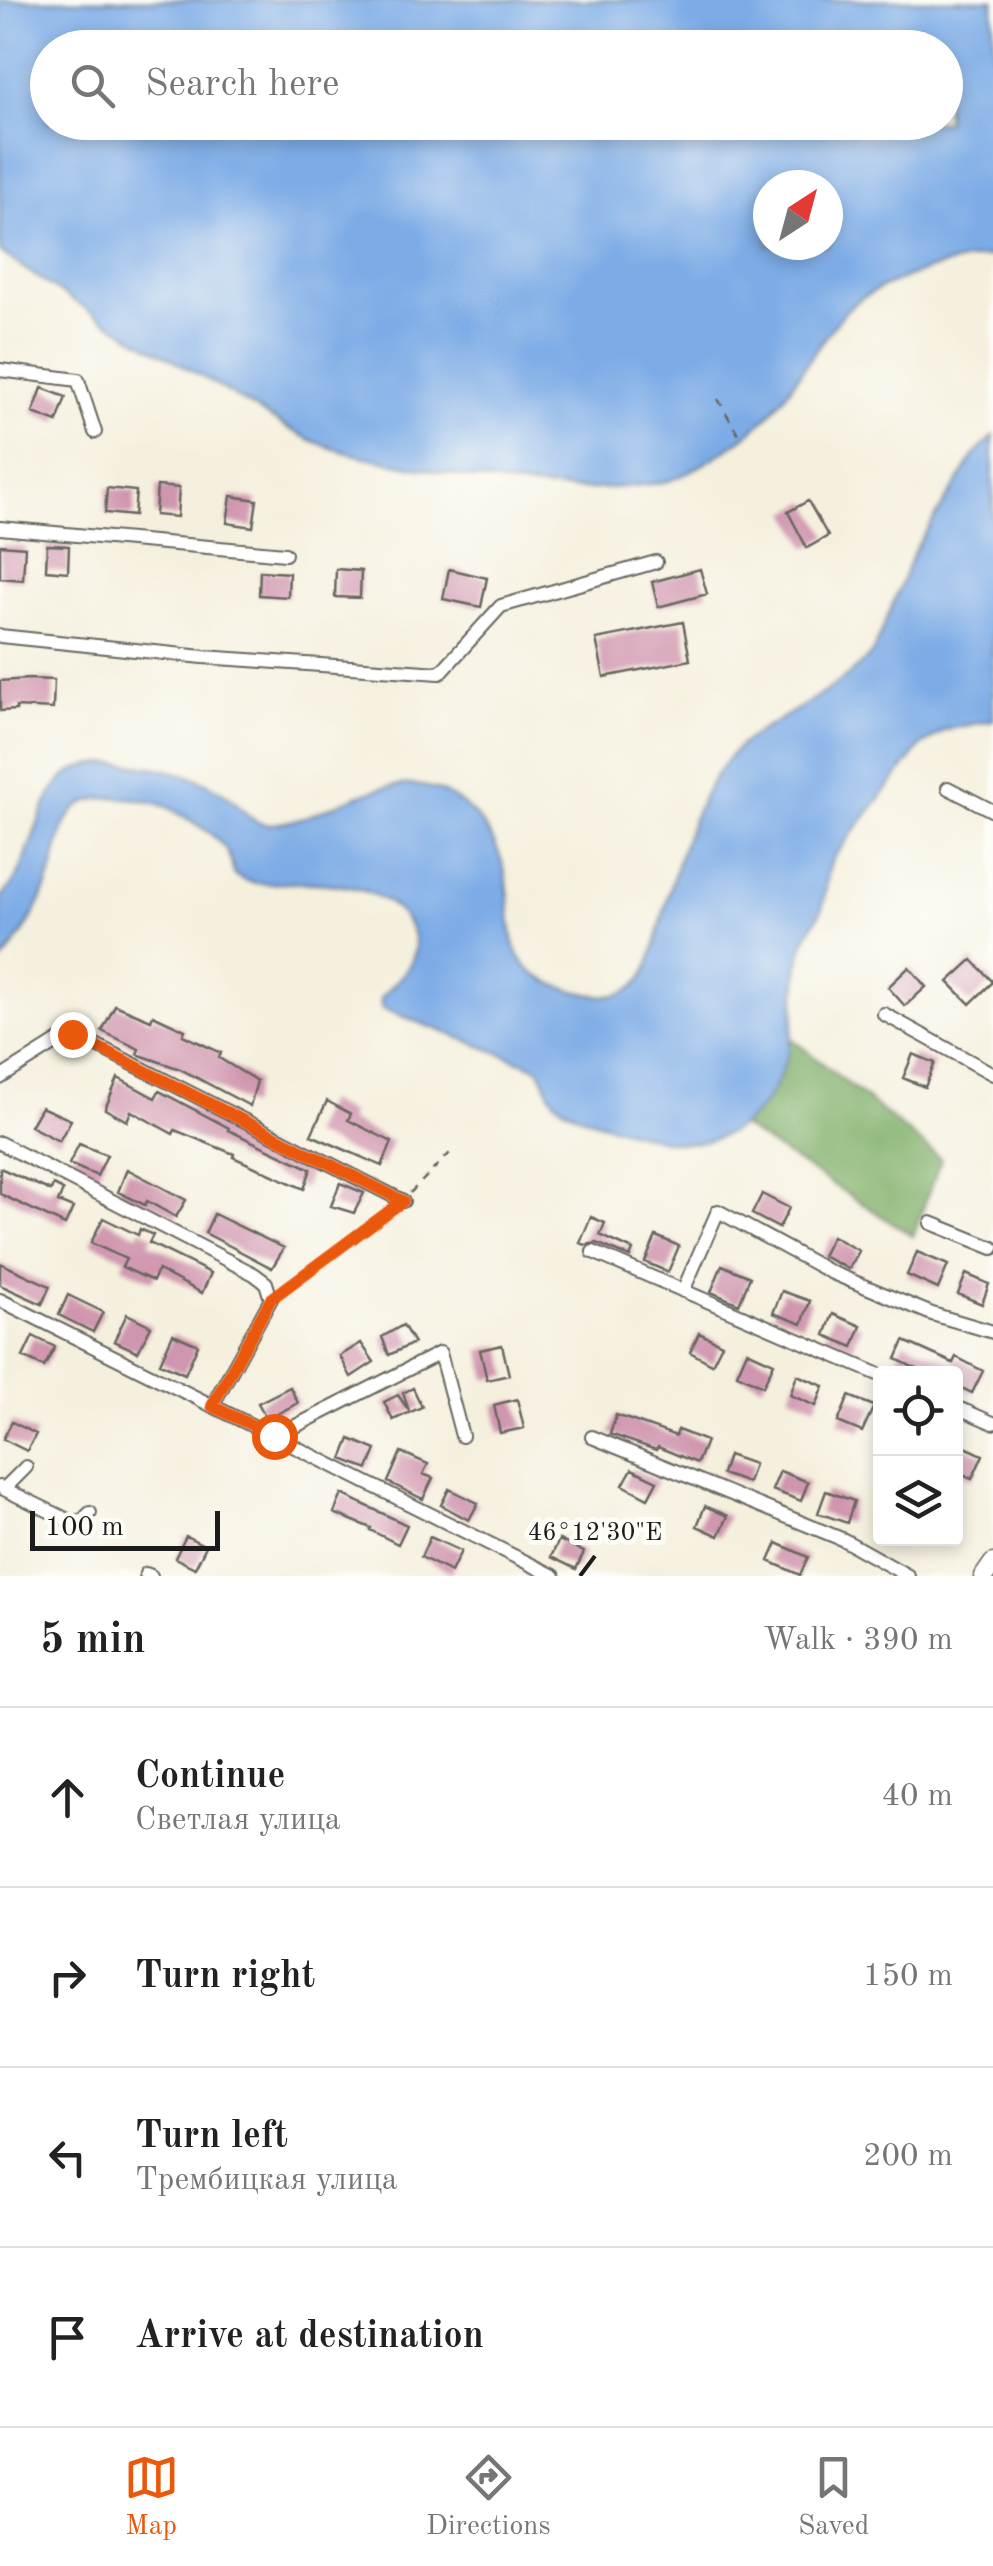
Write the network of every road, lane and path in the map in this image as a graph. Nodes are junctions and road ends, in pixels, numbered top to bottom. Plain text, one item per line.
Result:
1 (0, 370) edge
2 (718, 399) dead end
3 (95, 432) dead end
4 (741, 439) dead end
5 (0, 528) edge
6 (285, 554) dead end
7 (656, 562) dead end
8 (0, 636) edge
9 (948, 788) dead end
10 (993, 811) edge
11 (884, 1014) dead end
12 (993, 1074) edge
13 (0, 1078) edge
14 (0, 1144) edge
15 (455, 1148) dead end
16 (403, 1201) junction
17 (931, 1223) dead end
18 (993, 1248) edge
19 (593, 1252) dead end
20 (683, 1290) junction
21 (271, 1299) junction
22 (0, 1300) edge
23 (993, 1332) edge
24 (873, 1372) edge
25 (212, 1406) junction
26 (963, 1409) edge
27 (993, 1422) edge
28 (274, 1436) junction
29 (462, 1436) dead end
30 (592, 1436) dead end
31 (26, 1467) dead end
32 (2, 1488) edge
33 (90, 1513) dead end
34 (993, 1563) edge
35 (554, 1576) edge
36 (908, 1576) edge
37 (984, 1576) edge

1 - 3 street
2 - 4 path
5 - 6 street
7 - 8 street
9 - 10 street
11 - 12 street
13 - 16 street
14 - 21 street
15 - 16 path
16 - 21 path
17 - 18 street
19 - 20 street
20 - 23 street
20 - 24 street
21 - 25 street
22 - 25 street
25 - 28 street
26 - 27 street
28 - 29 street
28 - 35 street
30 - 36 street
31 - 32 street
32 - 33 street
34 - 37 main road

